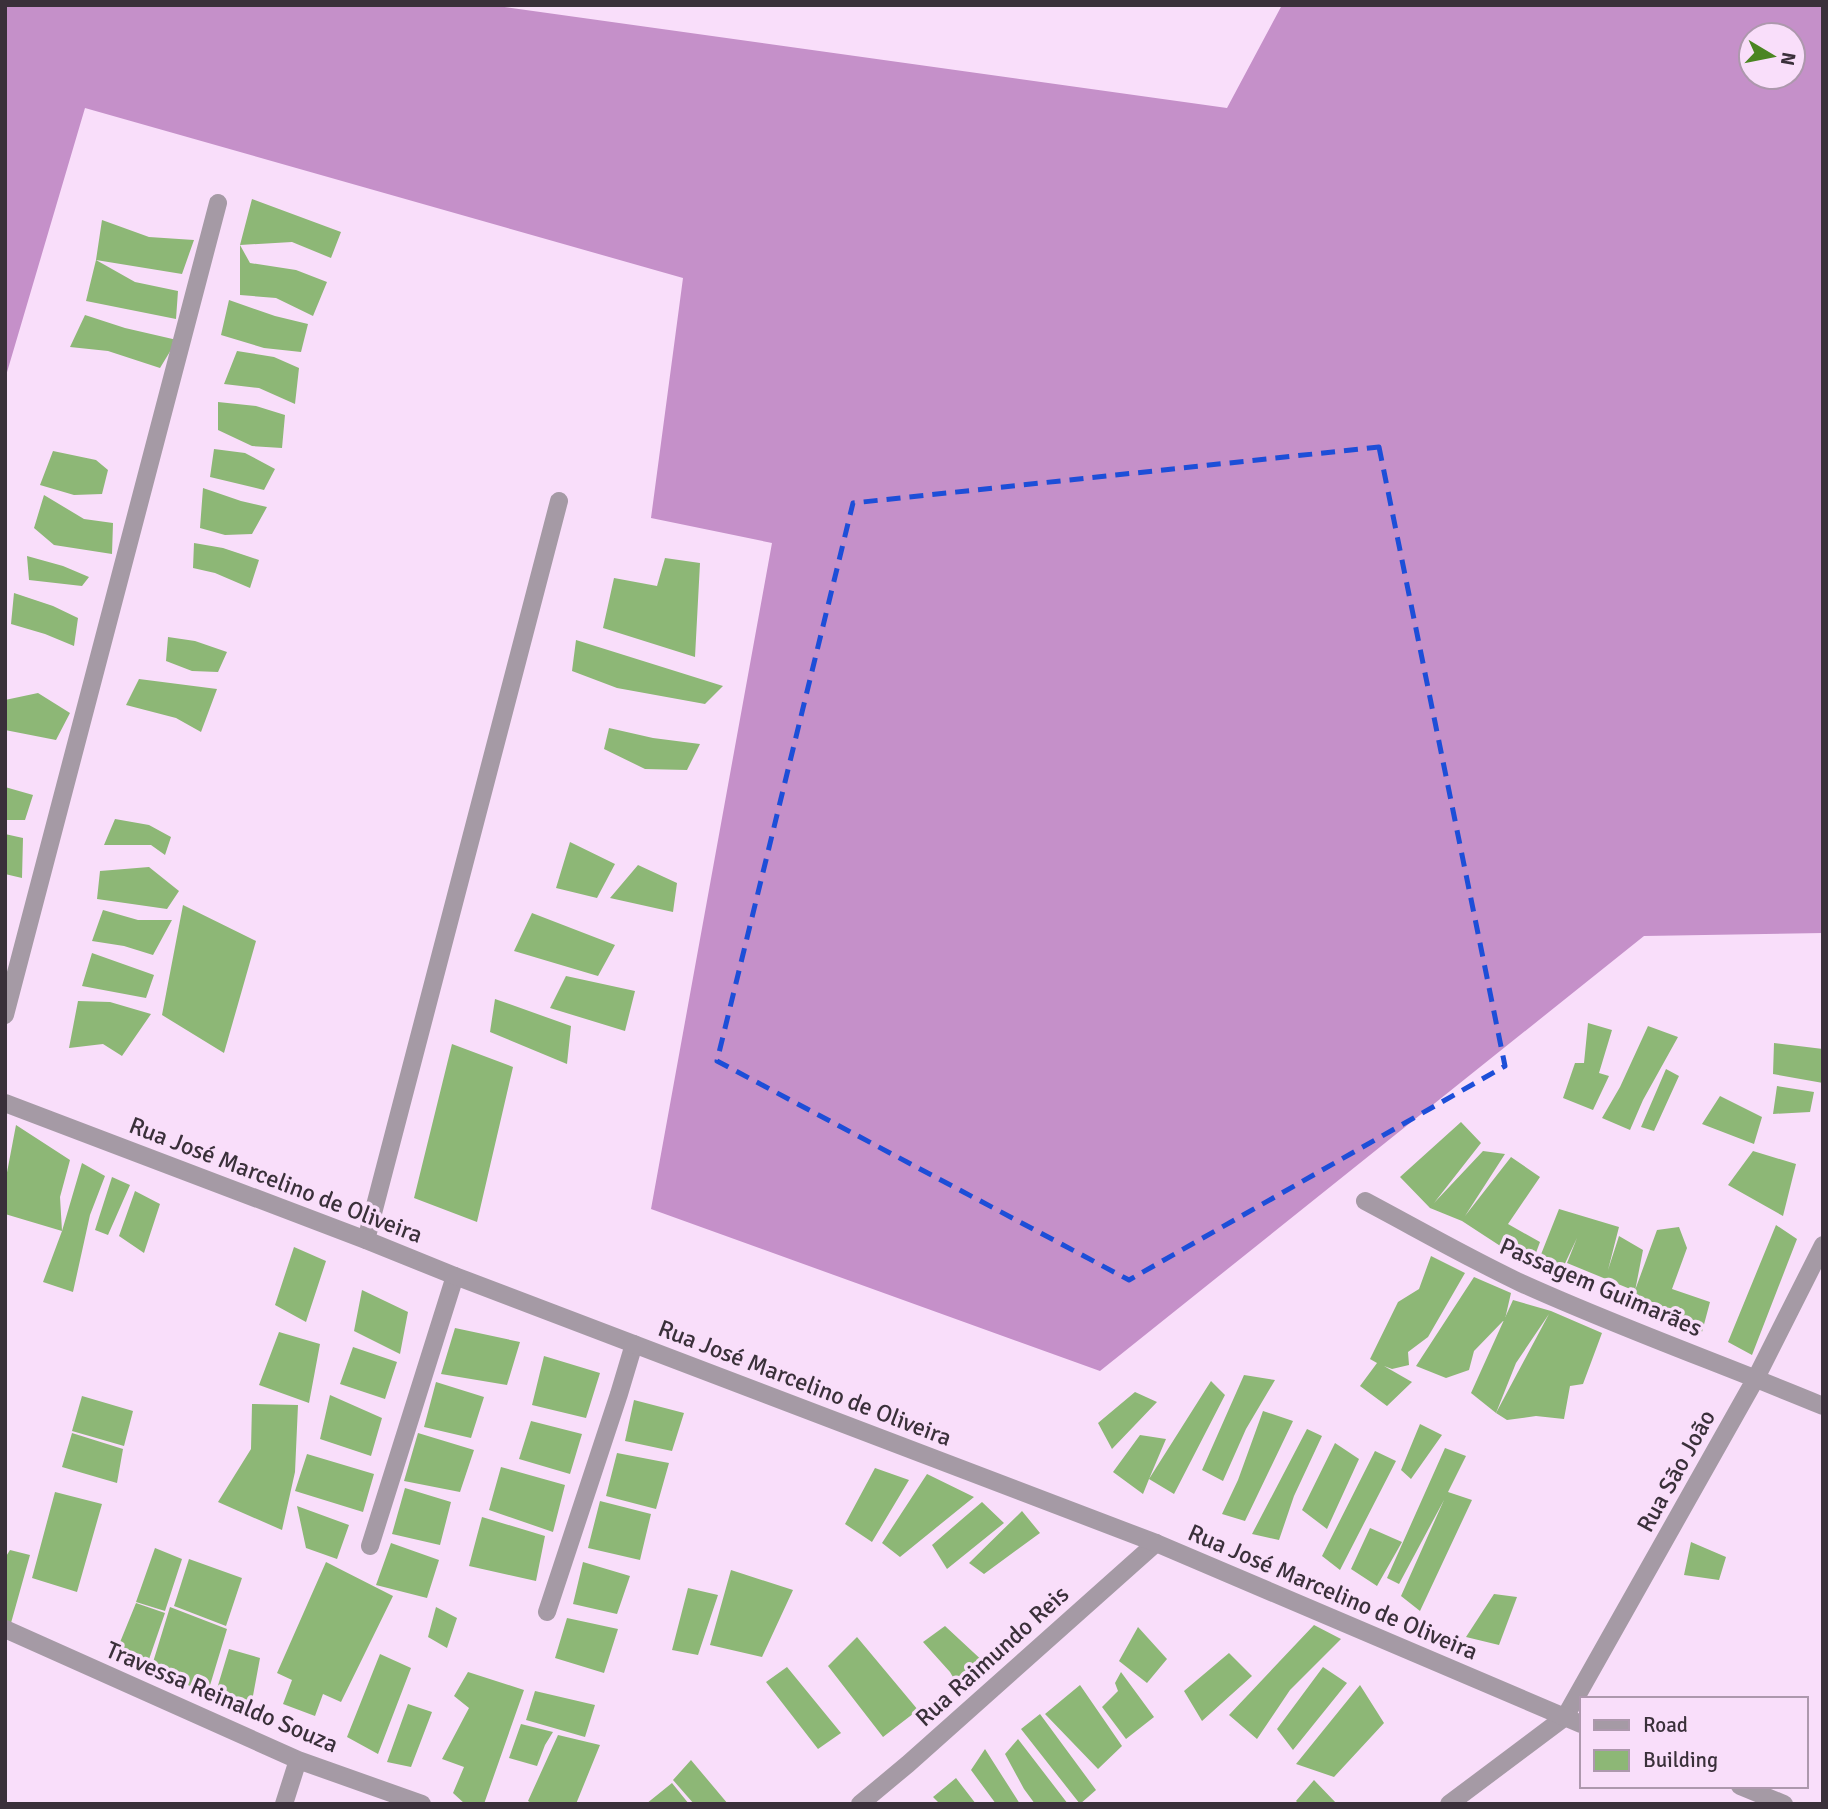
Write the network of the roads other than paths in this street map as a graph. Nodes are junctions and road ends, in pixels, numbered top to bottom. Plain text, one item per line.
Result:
1 (218, 203) dead end
2 (559, 501) dead end
3 (5, 1015) edge
4 (5, 1103) edge
5 (1364, 1201) dead end
6 (366, 1240) junction
7 (1823, 1245) edge
8 (455, 1276) junction
9 (634, 1344) junction
10 (1756, 1378) junction
11 (1823, 1406) edge
12 (1156, 1543) junction
13 (370, 1546) dead end
14 (547, 1612) dead end
15 (5, 1629) edge
16 (1586, 1697) edge
17 (1573, 1721) edge
18 (298, 1760) junction
19 (1745, 1788) edge
20 (284, 1804) edge
21 (422, 1804) edge
22 (860, 1804) edge
23 (1449, 1804) edge
24 (1784, 1804) edge

1 - 3 street
2 - 6 street
4 - 6 street, Rua José Marcelino de Oliveira
5 - 10 street, Passagem Guimarães
6 - 8 street, Rua José Marcelino de Oliveira
7 - 10 street, Rua São João
8 - 9 street, Rua José Marcelino de Oliveira
8 - 13 street
9 - 12 street, Rua José Marcelino de Oliveira
9 - 14 street
10 - 11 street, Passagem Guimarães
10 - 16 street, Rua São João
12 - 17 street, Rua José Marcelino de Oliveira
12 - 22 street, Rua Raimundo Reis
15 - 18 street, Travessa Reinaldo Souza
17 - 23 street
18 - 20 street
18 - 21 street, Travessa Reinaldo Souza
19 - 24 street

